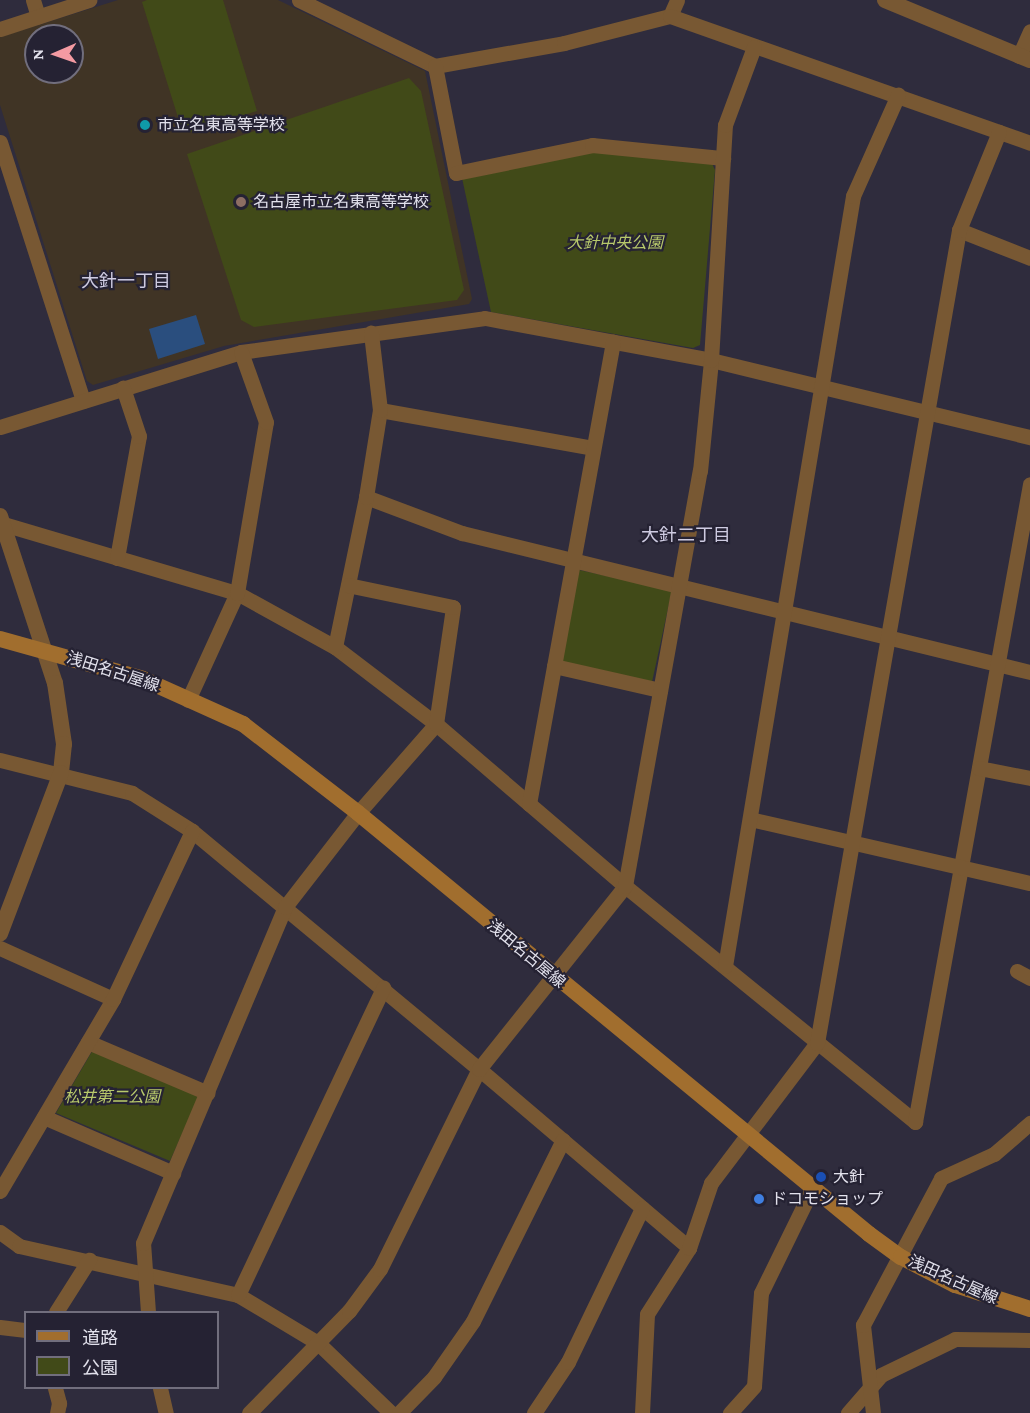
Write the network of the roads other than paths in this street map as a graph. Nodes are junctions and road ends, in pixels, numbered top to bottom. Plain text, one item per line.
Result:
1 (33, 0) edge
2 (89, 0) edge
3 (677, 0) edge
4 (885, 0) edge
5 (308, 2) edge
6 (38, 16) junction
7 (670, 16) junction
8 (0, 29) edge
9 (1030, 30) edge
10 (754, 47) junction
11 (1024, 58) edge
12 (435, 66) junction
13 (898, 95) junction
14 (999, 132) junction
15 (0, 142) edge
16 (1030, 143) edge
17 (723, 158) junction
18 (959, 230) junction
19 (1030, 258) edge
20 (370, 333) junction
21 (613, 342) junction
22 (241, 352) junction
23 (711, 360) junction
24 (824, 387) junction
25 (123, 388) junction
26 (83, 401) junction
27 (380, 410) junction
28 (928, 412) junction
29 (0, 427) edge
30 (1030, 436) edge
31 (593, 448) junction
32 (1030, 484) edge
33 (366, 497) junction
34 (1, 521) edge
35 (117, 558) junction
36 (574, 561) junction
37 (348, 585) junction
38 (679, 588) junction
39 (237, 593) junction
40 (786, 614) junction
41 (888, 638) junction
42 (0, 639) edge
43 (335, 647) junction
44 (43, 650) junction
45 (998, 665) junction
46 (555, 666) junction
47 (1030, 672) edge
48 (660, 690) junction
49 (188, 700) junction
50 (436, 724) junction
51 (0, 760) edge
52 (979, 768) junction
53 (61, 773) junction
54 (1030, 778) edge
55 (529, 804) junction
56 (358, 813) junction
57 (750, 819) junction
58 (192, 831) junction
59 (852, 841) junction
60 (961, 867) junction
61 (1030, 883) edge
62 (625, 886) junction
63 (285, 907) junction
64 (0, 934) edge
65 (0, 948) edge
66 (725, 966) junction
67 (553, 977) junction
68 (383, 988) junction
69 (113, 999) junction
70 (88, 1042) junction
71 (817, 1043) junction
72 (479, 1069) junction
73 (208, 1094) junction
74 (44, 1118) junction
75 (1030, 1123) edge
76 (750, 1134) junction
77 (563, 1140) junction
78 (173, 1173) junction
79 (813, 1187) junction
80 (0, 1191) edge
81 (642, 1208) junction
82 (0, 1232) edge
83 (689, 1248) junction
84 (901, 1257) junction
85 (89, 1260) junction
86 (145, 1272) junction
87 (238, 1295) junction
88 (1030, 1310) edge
89 (57, 1311) edge
90 (148, 1311) edge
91 (0, 1327) edge
92 (24, 1330) edge
93 (1030, 1340) edge
94 (318, 1343) junction
95 (872, 1387) junction
96 (55, 1389) edge
97 (160, 1389) edge
98 (57, 1413) edge
99 (166, 1413) edge
100 (249, 1413) edge
101 (391, 1413) edge
102 (399, 1413) edge
103 (534, 1413) edge
104 (642, 1413) edge
105 (730, 1413) edge
106 (848, 1413) edge
107 (873, 1413) edge

1 - 6 street
2 - 6 street
3 - 7 street
4 - 11 street
5 - 12 street
6 - 8 street
7 - 10 street
7 - 12 street
9 - 11 street
10 - 13 street
10 - 17 street
12 - 17 street
13 - 14 street
13 - 24 street
14 - 16 street
14 - 18 street
15 - 26 street
17 - 23 street
18 - 19 street
18 - 28 street
20 - 21 street
20 - 22 street
20 - 27 street
21 - 23 street
21 - 31 street
22 - 25 street
22 - 39 street
23 - 24 street
23 - 38 street
24 - 28 street
24 - 40 street
25 - 26 street
25 - 35 street
26 - 29 street
27 - 31 street
27 - 33 street
28 - 30 street
28 - 41 street
31 - 36 street
32 - 45 street
33 - 36 street
33 - 37 street
34 - 35 street
34 - 44 street
35 - 39 street
36 - 38 street
36 - 46 street
37 - 43 street
37 - 50 street
38 - 40 street
38 - 48 street
39 - 43 street
39 - 49 street
40 - 41 street
40 - 57 street
41 - 45 street
41 - 59 street
42 - 44 main road, 浅田名古屋線
43 - 50 street
44 - 49 main road, 浅田名古屋線
44 - 53 street
45 - 47 street
45 - 52 street
46 - 48 street
46 - 55 street
48 - 62 street
49 - 56 main road, 浅田名古屋線
50 - 55 street
50 - 56 street
51 - 53 street
52 - 54 street
52 - 60 street
53 - 58 street
53 - 64 street
55 - 62 street
56 - 63 street
56 - 67 main road, 浅田名古屋線
57 - 59 street
57 - 66 street
58 - 63 street
58 - 69 street
59 - 60 street
59 - 71 street
60 - 61 street
60 - 71 street
62 - 66 street
62 - 67 street
63 - 68 street
63 - 73 street
65 - 69 street
66 - 71 street
67 - 72 street
67 - 76 main road, 浅田名古屋線
68 - 72 street
68 - 87 street
69 - 70 street
70 - 73 street
70 - 74 street
71 - 76 street
72 - 77 street
72 - 94 street
73 - 78 street
74 - 78 street
74 - 80 street
75 - 84 street
76 - 79 main road, 浅田名古屋線
76 - 83 street
77 - 81 street
77 - 102 street
78 - 86 street
79 - 84 main road, 浅田名古屋線
79 - 105 street
81 - 83 street
81 - 103 street
82 - 85 street
83 - 104 street
84 - 88 main road, 浅田名古屋線
84 - 95 street
85 - 86 street
85 - 89 street
86 - 87 street
86 - 90 street
87 - 94 street
91 - 92 street
93 - 95 street
94 - 100 street
94 - 101 street
95 - 106 street
95 - 107 street
96 - 98 street
97 - 99 street

